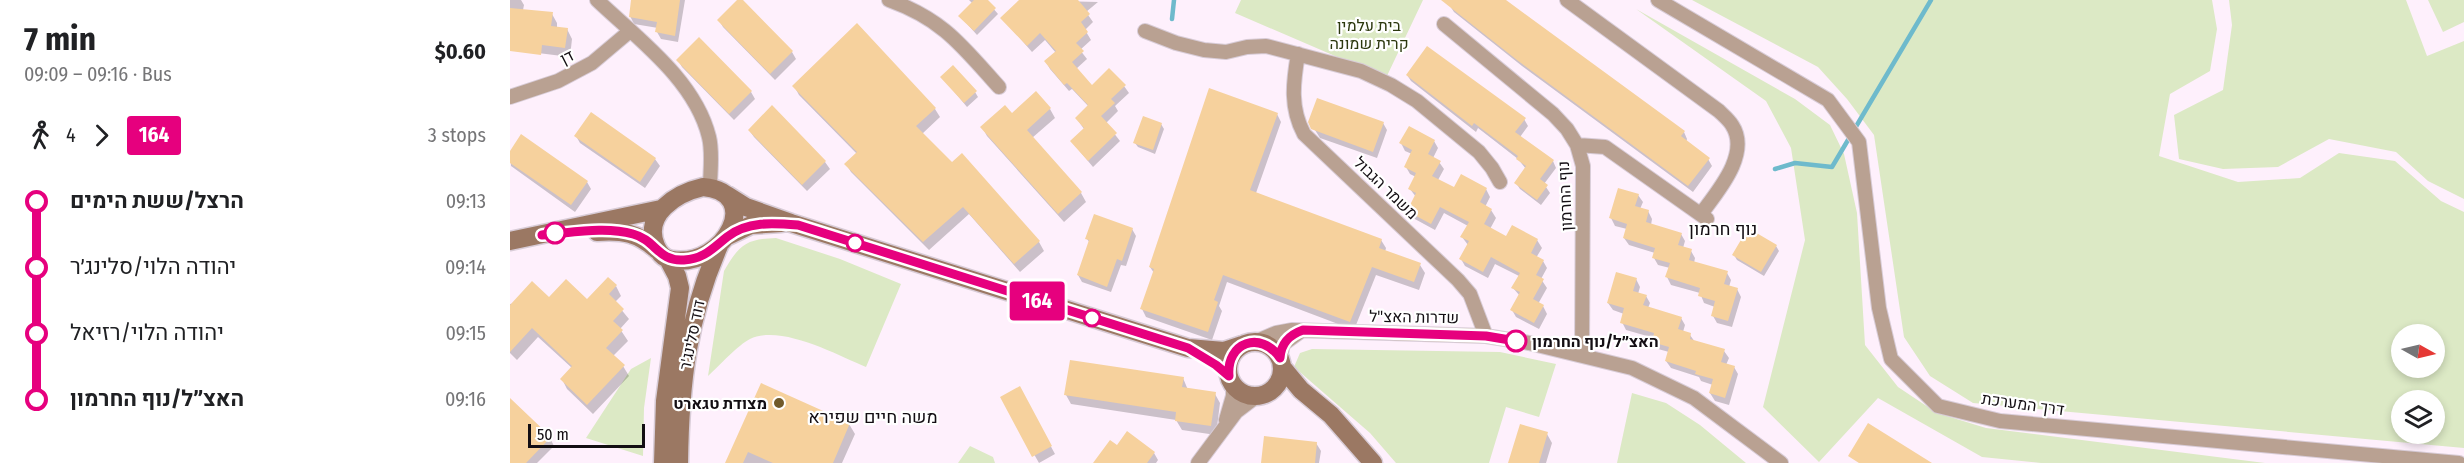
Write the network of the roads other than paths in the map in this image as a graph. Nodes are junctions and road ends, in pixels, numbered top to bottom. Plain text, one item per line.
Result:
1 (597, 0) edge
2 (890, 0) edge
3 (1568, 0) edge
4 (1658, 0) edge
5 (1444, 24) dead end
6 (630, 31) junction
7 (1145, 31) dead end
8 (1298, 54) junction
9 (999, 87) dead end
10 (510, 97) edge
11 (1577, 145) junction
12 (1500, 182) dead end
13 (718, 192) junction
14 (661, 209) junction
15 (798, 225) junction
16 (542, 235) junction
17 (510, 241) edge
18 (723, 241) junction
19 (663, 255) junction
20 (1303, 330) junction
21 (1486, 336) junction
22 (1249, 344) junction
23 (1188, 348) junction
24 (1582, 355) junction
25 (1281, 363) junction
26 (1231, 380) junction
27 (1260, 396) junction
28 (1331, 415) junction
29 (1224, 427) junction
30 (663, 463) edge
31 (679, 463) edge
32 (1198, 463) edge
33 (1373, 463) edge
34 (1781, 463) edge
35 (2459, 463) edge

1 - 6 street
2 - 9 street
3 - 11 street
4 - 35 street, דרך המערכת
5 - 11 street, נוף החרמון
6 - 10 street, דן
6 - 13 street
7 - 8 street
8 - 12 street
8 - 21 street, משמר הגבול
11 - 24 street, נוף החרמון
13 - 14 street
13 - 15 street
13 - 18 street
14 - 16 street
14 - 19 street
15 - 18 street
15 - 23 street
16 - 17 street
16 - 19 street
18 - 19 street
18 - 31 street, דוד סלינג'ר
19 - 30 street, דוד סלינג'ר
20 - 21 street, שדרות האצ"ל
20 - 22 street, שדרות האצ"ל
20 - 25 street
21 - 24 street, שדרות האצ"ל
22 - 23 street
22 - 25 street
22 - 26 street
23 - 26 street
24 - 34 street, שדרות האצ"ל
25 - 27 street
25 - 28 street
26 - 27 street
26 - 29 street
27 - 28 street
27 - 29 street
28 - 33 street
29 - 32 street

